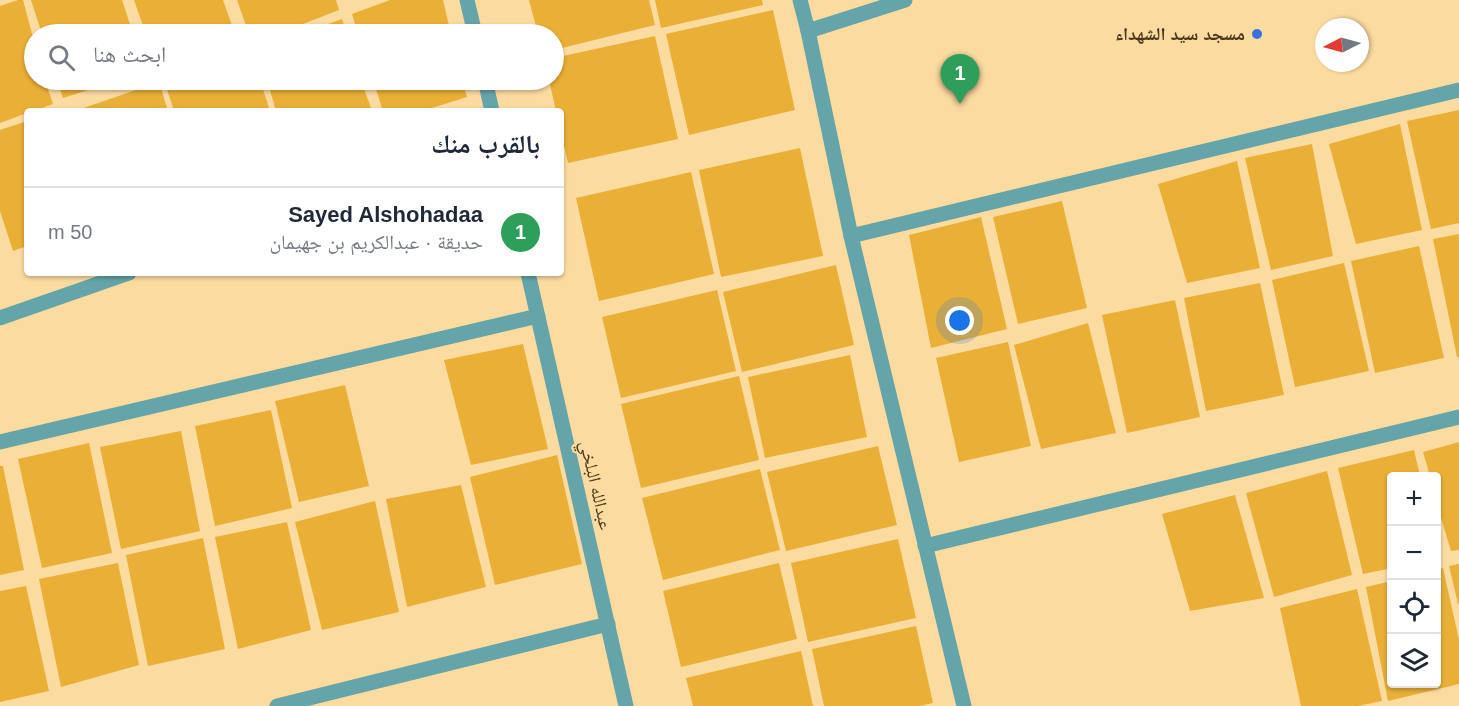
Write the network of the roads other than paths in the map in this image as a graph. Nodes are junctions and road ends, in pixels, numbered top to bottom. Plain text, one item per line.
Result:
1 (467, 0) edge
2 (800, 0) edge
3 (905, 0) edge
4 (473, 24) edge
5 (808, 31) junction
6 (487, 90) edge
7 (1459, 90) edge
8 (491, 108) edge
9 (850, 236) junction
10 (120, 276) edge
11 (529, 276) edge
12 (538, 316) junction
13 (0, 318) edge
14 (1459, 417) edge
15 (0, 442) edge
16 (926, 546) junction
17 (608, 624) junction
18 (278, 706) edge
19 (626, 706) edge
20 (964, 706) edge

1 - 4 street
2 - 5 street
3 - 5 street
5 - 9 street
6 - 8 street
7 - 9 street
9 - 16 street
10 - 13 street
11 - 12 street, عبدالله البلخي
12 - 15 street
12 - 17 street, عبدالله البلخي
14 - 16 street
16 - 20 street
17 - 18 street
17 - 19 street, عبدالله البلخي

